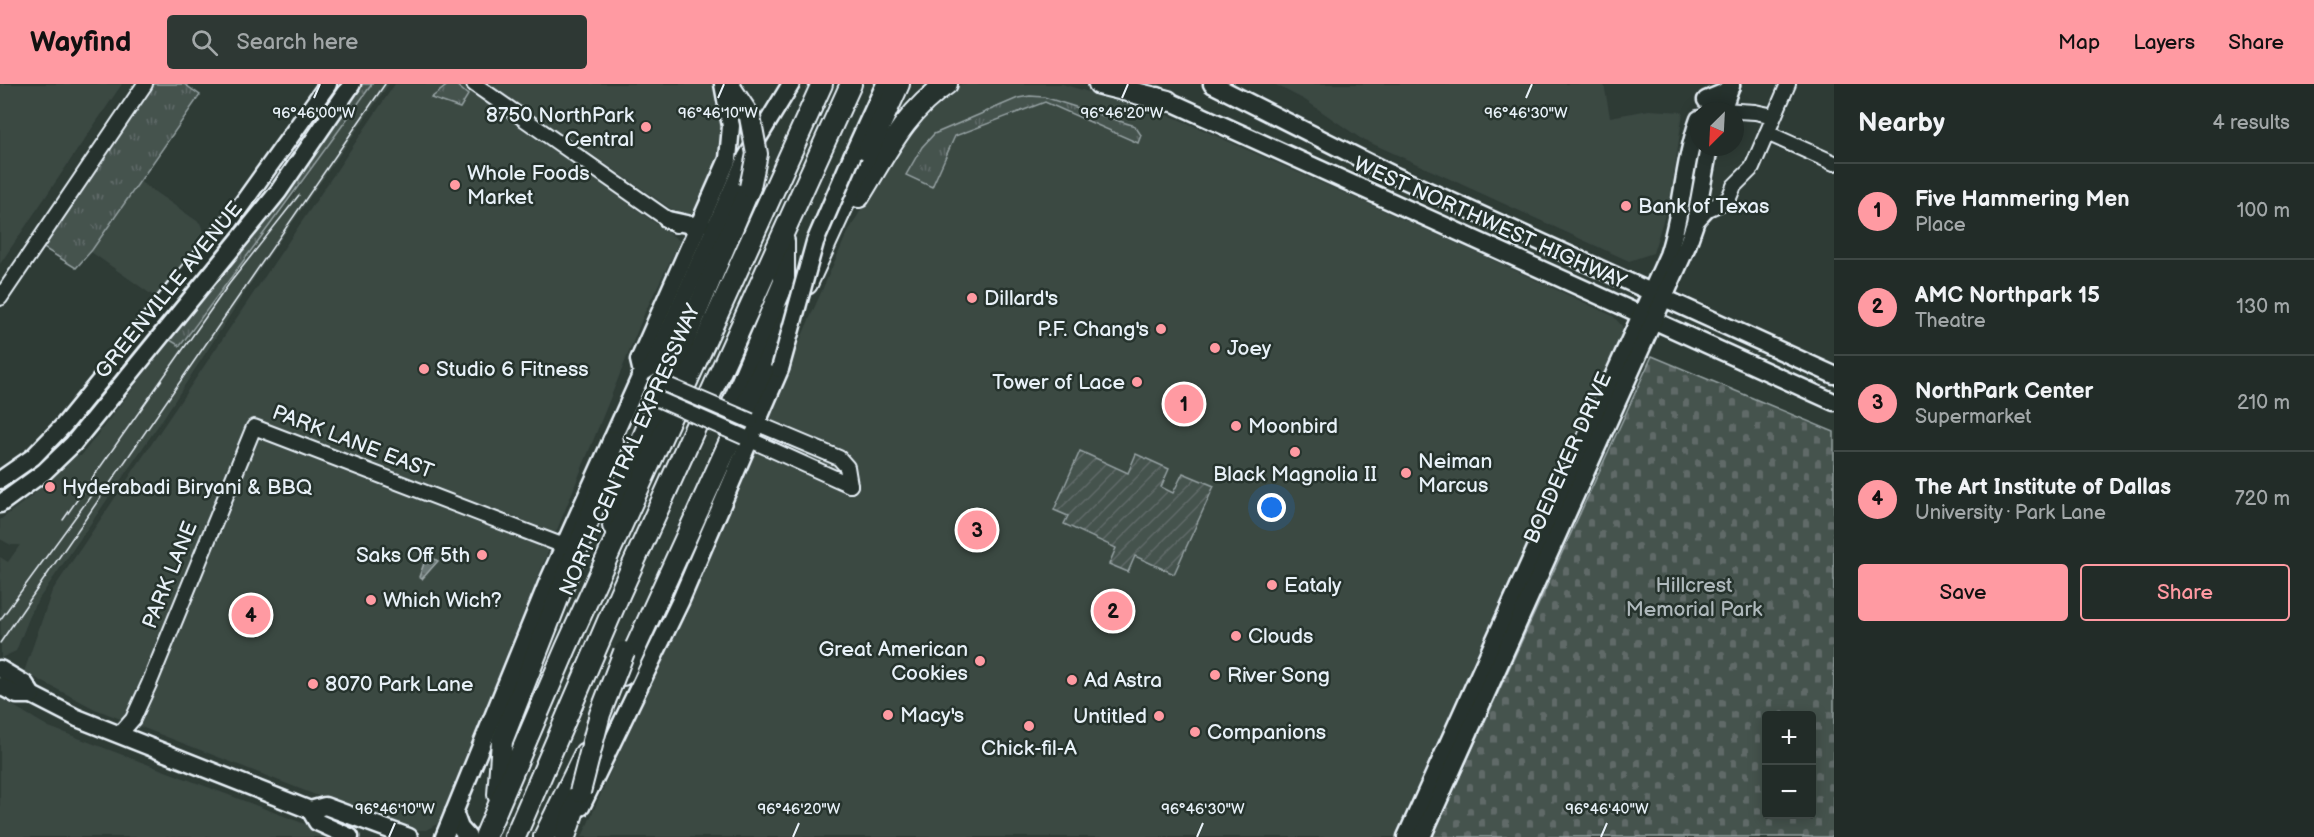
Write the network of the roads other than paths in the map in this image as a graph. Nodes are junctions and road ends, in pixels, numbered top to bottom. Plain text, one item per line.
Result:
1 (145, 84) edge
2 (328, 84) edge
3 (352, 84) edge
4 (474, 84) edge
5 (726, 84) edge
6 (790, 84) edge
7 (822, 84) edge
8 (851, 84) edge
9 (885, 84) edge
10 (899, 84) edge
11 (947, 84) edge
12 (1099, 84) edge
13 (1129, 84) edge
14 (1212, 84) edge
15 (1712, 84) edge
16 (1788, 84) edge
17 (1731, 85) edge
18 (1168, 101) junction
19 (1706, 102) edge
20 (1714, 102) edge
21 (1724, 102) edge
22 (1744, 112) edge
23 (1774, 116) junction
24 (297, 127) junction
25 (1767, 134) junction
26 (1693, 156) edge
27 (1707, 156) edge
28 (1834, 163) edge
29 (278, 192) junction
30 (668, 220) junction
31 (702, 223) junction
32 (1695, 223) junction
33 (784, 233) junction
34 (695, 238) junction
35 (204, 254) junction
36 (220, 266) junction
37 (816, 266) junction
38 (1657, 296) junction
39 (0, 298) edge
40 (1647, 318) junction
41 (107, 370) junction
42 (1834, 375) edge
43 (639, 380) junction
44 (123, 383) junction
45 (1834, 402) edge
46 (754, 423) junction
47 (254, 427) joint
48 (747, 438) junction
49 (613, 441) junction
50 (0, 482) edge
51 (4, 502) edge
52 (564, 546) junction
53 (608, 555) junction
54 (0, 669) edge
55 (0, 686) edge
56 (32, 695) junction
57 (119, 735) junction
58 (1442, 774) junction
59 (497, 809) junction
60 (310, 810) junction
61 (454, 812) junction
62 (467, 836) edge
63 (350, 837) edge
64 (410, 837) edge
65 (444, 837) edge
66 (485, 837) edge
67 (514, 837) edge
68 (544, 837) edge
69 (565, 837) edge
70 (1406, 837) edge
71 (1422, 837) edge

1 - 39 street
2 - 24 main road, GREENVILLE AVENUE
3 - 29 main road, GREENVILLE AVENUE
4 - 30 street
5 - 31 main road, NORTH CENTRAL EXPRESSWAY
5 - 53 highway, bridge
6 - 43 main road, NORTH CENTRAL EXPRESSWAY
7 - 53 highway, NORTH CENTRAL EXPRESSWAY
8 - 33 highway
9 - 46 main road, bridge
10 - 37 highway
11 - 37 highway
12 - 18 highway
13 - 18 main road, WEST NORTHWEST HIGHWAY
14 - 38 main road, WEST NORTHWEST HIGHWAY
15 - 19 main road
16 - 23 street
17 - 20 main road
17 - 21 main road
18 - 40 main road, WEST NORTHWEST HIGHWAY
22 - 23 street
23 - 25 street
24 - 29 main road
24 - 35 main road, GREENVILLE AVENUE
25 - 28 street
25 - 32 street
26 - 38 main road
27 - 32 main road
29 - 36 main road, GREENVILLE AVENUE
30 - 31 main road
30 - 34 street
31 - 34 main road, NORTH CENTRAL EXPRESSWAY
32 - 38 main road
33 - 67 highway
33 - 69 highway, bridge
34 - 43 main road, NORTH CENTRAL EXPRESSWAY
35 - 36 main road
35 - 41 main road, GREENVILLE AVENUE
36 - 44 main road, GREENVILLE AVENUE
37 - 68 highway
38 - 40 main road, BOEDEKER DRIVE
38 - 42 main road, WEST NORTHWEST HIGHWAY
40 - 45 main road, WEST NORTHWEST HIGHWAY
40 - 58 main road, BOEDEKER DRIVE
41 - 44 main road
41 - 50 main road, GREENVILLE AVENUE
43 - 46 street, bridge
43 - 48 street, bridge
43 - 49 main road, NORTH CENTRAL EXPRESSWAY
44 - 51 main road, GREENVILLE AVENUE
46 - 48 main road
46 - 48 street
47 - 52 street, PARK LANE EAST
47 - 57 street, PARK LANE
48 - 69 main road
49 - 52 main road, NORTH CENTRAL EXPRESSWAY
49 - 59 highway
50 - 51 street
52 - 61 main road, NORTH CENTRAL EXPRESSWAY
53 - 59 highway, NORTH CENTRAL EXPRESSWAY
54 - 56 main road
55 - 56 main road
56 - 57 main road
57 - 60 main road
58 - 70 main road, BOEDEKER DRIVE
58 - 71 main road, BOEDEKER DRIVE
59 - 66 highway, NORTH CENTRAL EXPRESSWAY
60 - 63 main road
60 - 64 main road
61 - 62 main road
61 - 65 main road, NORTH CENTRAL EXPRESSWAY

